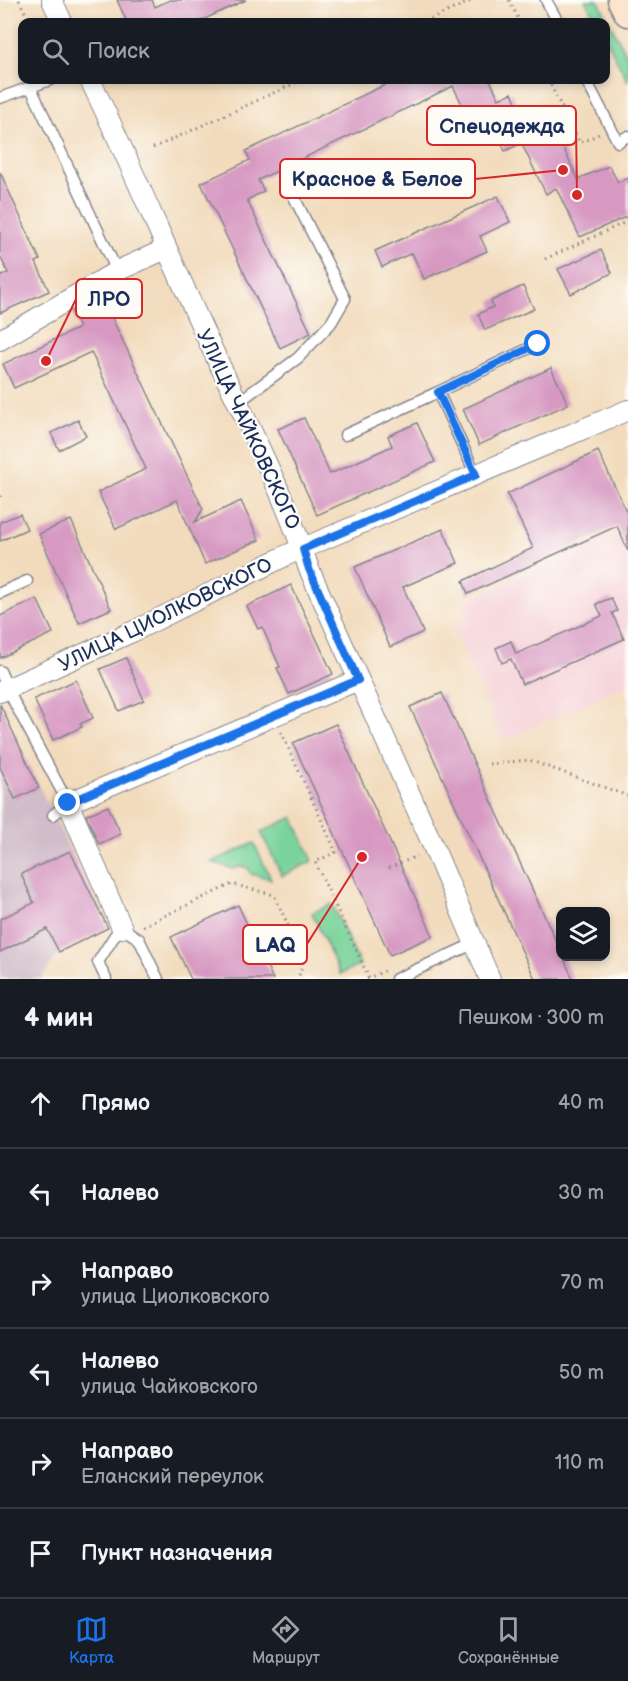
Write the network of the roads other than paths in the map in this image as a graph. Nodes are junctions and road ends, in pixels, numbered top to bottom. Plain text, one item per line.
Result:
1 (52, 0) edge
2 (546, 0) edge
3 (622, 0) edge
4 (628, 12) edge
5 (60, 18) edge
6 (556, 18) edge
7 (37, 84) edge
8 (92, 84) edge
9 (588, 84) edge
10 (30, 86) junction
11 (0, 98) edge
12 (628, 136) edge
13 (287, 183) dead end
14 (166, 249) junction
15 (117, 271) junction
16 (0, 340) edge
17 (538, 344) dead end
18 (438, 392) junction
19 (237, 403) junction
20 (628, 410) edge
21 (345, 435) dead end
22 (476, 475) junction
23 (303, 549) junction
24 (27, 581) dead end
25 (0, 593) edge
26 (358, 680) junction
27 (3, 684) edge
28 (68, 803) junction
29 (52, 815) dead end
30 (125, 931) junction
31 (474, 944) junction
32 (106, 979) edge
33 (158, 979) edge
34 (396, 979) edge
35 (490, 979) edge

1 - 5 street
2 - 6 lane
3 - 4 main road
7 - 10 lane
8 - 14 street, УЛИЦА ЧАЙКОВСКОГО
9 - 12 lane
10 - 11 lane
10 - 15 lane
13 - 19 lane
14 - 15 street
14 - 19 street, УЛИЦА ЧАЙКОВСКОГО
15 - 16 street
17 - 18 lane
18 - 21 lane
18 - 22 lane
19 - 23 street, УЛИЦА ЧАЙКОВСКОГО
20 - 22 street, УЛИЦА ЦИОЛКОВСКОГО
22 - 23 street, УЛИЦА ЦИОЛКОВСКОГО
23 - 26 street, УЛИЦА ЧАЙКОВСКОГО
23 - 27 street, УЛИЦА ЦИОЛКОВСКОГО
24 - 25 lane
26 - 28 street
26 - 31 street, УЛИЦА ЧАЙКОВСКОГО
27 - 28 lane
28 - 29 lane
28 - 30 street
30 - 32 lane
30 - 33 lane
31 - 34 lane
31 - 35 street, УЛИЦА ЧАЙКОВСКОГО

